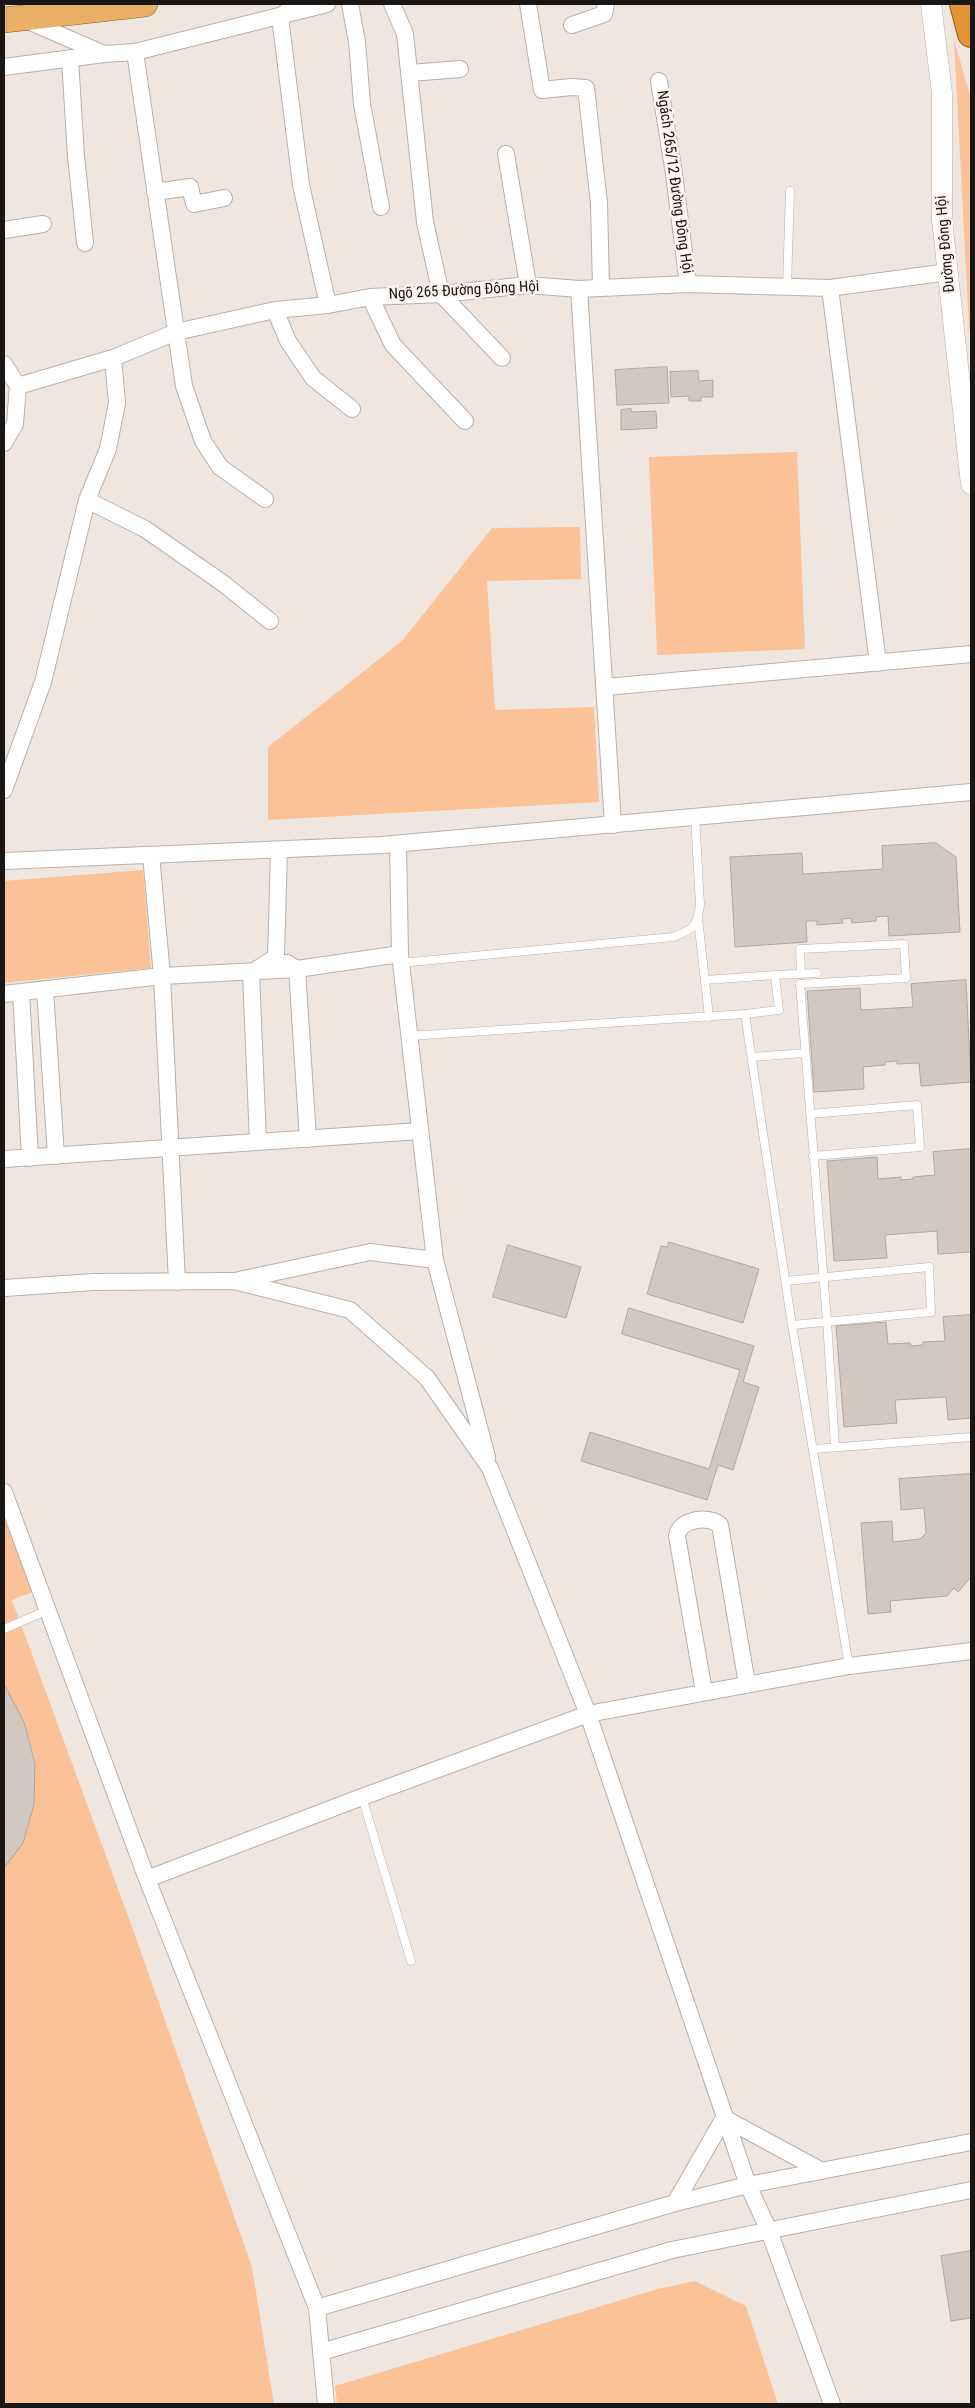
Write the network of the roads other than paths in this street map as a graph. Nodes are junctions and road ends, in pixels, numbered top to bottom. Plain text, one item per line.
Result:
1 (145, 4) edge
2 (294, 4) edge
3 (327, 4) edge
4 (350, 4) edge
5 (392, 4) edge
6 (528, 4) edge
7 (606, 4) edge
8 (931, 4) edge
9 (962, 4) edge
10 (280, 17) junction
11 (13, 19) edge
12 (572, 25) dead end
13 (971, 34) edge
14 (135, 52) junction
15 (104, 54) junction
16 (70, 59) junction
17 (4, 67) edge
18 (460, 69) dead end
19 (410, 73) junction
20 (659, 81) dead end
21 (506, 154) dead end
22 (790, 191) dead end
23 (156, 192) junction
24 (224, 198) dead end
25 (381, 207) dead end
26 (43, 224) dead end
27 (4, 230) edge
28 (85, 243) dead end
29 (948, 272) junction
30 (688, 284) junction
31 (528, 285) junction
32 (787, 287) junction
33 (601, 288) junction
34 (830, 288) junction
35 (579, 289) junction
36 (441, 294) junction
37 (370, 296) junction
38 (328, 305) junction
39 (275, 310) junction
40 (176, 332) junction
41 (113, 358) junction
42 (502, 358) dead end
43 (4, 364) edge
44 (18, 386) junction
45 (352, 409) dead end
46 (466, 421) dead end
47 (4, 443) edge
48 (971, 484) edge
49 (265, 499) dead end
50 (87, 500) junction
51 (270, 621) dead end
52 (971, 654) edge
53 (878, 663) junction
54 (606, 687) junction
55 (4, 790) edge
56 (971, 792) edge
57 (695, 816) junction
58 (614, 826) junction
59 (398, 844) junction
60 (279, 850) junction
61 (150, 855) junction
62 (4, 861) edge
63 (698, 919) junction
64 (276, 956) junction
65 (401, 958) junction
66 (297, 968) junction
67 (251, 972) junction
68 (817, 973) dead end
69 (801, 974) junction
70 (162, 976) junction
71 (775, 976) junction
72 (705, 980) junction
73 (45, 990) junction
74 (21, 992) junction
75 (4, 994) edge
76 (745, 1014) junction
77 (709, 1017) junction
78 (408, 1036) junction
79 (805, 1053) junction
80 (752, 1057) junction
81 (810, 1114) junction
82 (420, 1131) junction
83 (308, 1139) junction
84 (258, 1142) junction
85 (169, 1148) junction
86 (56, 1156) junction
87 (813, 1156) junction
88 (30, 1158) junction
89 (4, 1160) edge
90 (435, 1260) junction
91 (824, 1277) junction
92 (234, 1281) junction
93 (177, 1282) junction
94 (786, 1282) junction
95 (4, 1288) edge
96 (827, 1321) junction
97 (792, 1324) junction
98 (971, 1437) edge
99 (835, 1446) junction
100 (814, 1449) junction
101 (490, 1468) junction
102 (4, 1492) edge
103 (48, 1610) junction
104 (4, 1629) edge
105 (971, 1651) edge
106 (849, 1666) junction
107 (746, 1684) junction
108 (704, 1692) junction
109 (588, 1714) junction
110 (362, 1797) junction
111 (148, 1879) junction
112 (411, 1960) dead end
113 (724, 2118) junction
114 (971, 2142) edge
115 (822, 2171) junction
116 (748, 2185) junction
117 (971, 2190) edge
118 (675, 2203) junction
119 (768, 2231) junction
120 (317, 2308) junction
121 (321, 2352) junction
122 (326, 2404) edge
123 (832, 2404) edge

1 - 11 main road
2 - 10 street
3 - 10 street
4 - 25 street
5 - 19 street
6 - 33 street
7 - 12 street
8 - 29 street, Đường Đông Hội
9 - 13 highway
10 - 14 street
10 - 38 street
11 - 15 street
14 - 15 street
14 - 23 street
15 - 16 street
16 - 17 street
16 - 28 street
18 - 19 street
19 - 36 street
20 - 30 street, Ngách 265/12 Đường Đông Hội
21 - 31 street
22 - 32 lane
23 - 24 street
23 - 40 street
26 - 27 street
29 - 34 street, Ngõ 265 Đường Đông Hội
29 - 48 street, Đường Đông Hội
30 - 32 street, Ngõ 265 Đường Đông Hội
30 - 33 street, Ngõ 265 Đường Đông Hội
31 - 35 street, Ngõ 265 Đường Đông Hội
31 - 36 street, Ngõ 265 Đường Đông Hội
32 - 34 street, Ngõ 265 Đường Đông Hội
33 - 35 street, Ngõ 265 Đường Đông Hội
34 - 53 street
35 - 54 street
36 - 37 street, Ngõ 265 Đường Đông Hội
36 - 42 street
37 - 38 street, Ngõ 265 Đường Đông Hội
37 - 46 street
38 - 39 street, Ngõ 265 Đường Đông Hội
39 - 40 street, Ngõ 265 Đường Đông Hội
39 - 45 street
40 - 41 street, Ngõ 265 Đường Đông Hội
40 - 49 street
41 - 44 street, Ngõ 265 Đường Đông Hội
41 - 50 street
43 - 44 street
44 - 47 street
50 - 51 street
50 - 55 street
52 - 53 street
53 - 54 street
54 - 58 street
56 - 57 street
57 - 58 street
57 - 63 lane
58 - 59 street
59 - 60 street
59 - 65 street
60 - 61 street
60 - 64 street
61 - 62 street
61 - 70 street
63 - 65 lane
63 - 72 lane
64 - 66 street
64 - 67 street
65 - 66 street
65 - 78 street
66 - 67 street
66 - 83 street
67 - 70 street
67 - 84 street
68 - 69 lane
69 - 71 lane
69 - 79 lane
70 - 73 street
70 - 85 street
71 - 72 lane
71 - 76 lane
72 - 77 lane
73 - 74 street
73 - 86 street
74 - 75 street
74 - 88 street
76 - 77 lane
76 - 80 lane
77 - 78 lane
78 - 82 street
79 - 80 lane
79 - 81 lane
80 - 94 lane
81 - 87 lane
81 - 87 lane
82 - 83 street
82 - 90 street
83 - 84 street
84 - 85 street
85 - 86 street
85 - 93 street
86 - 88 street
87 - 91 lane
88 - 89 street
90 - 92 street
90 - 101 street
91 - 94 lane
91 - 96 lane
91 - 96 lane
92 - 93 street
92 - 101 street
93 - 95 street
94 - 97 lane
96 - 97 lane
96 - 99 lane
97 - 100 lane
98 - 99 lane
99 - 100 lane
100 - 106 lane
101 - 109 street
102 - 103 street
103 - 104 lane
103 - 111 street
105 - 106 street
106 - 107 street
107 - 108 street
107 - 108 street
108 - 109 street
109 - 110 street
109 - 113 street
110 - 111 street
110 - 112 lane
111 - 120 street
113 - 115 street
113 - 116 street
113 - 118 street
114 - 115 street
115 - 116 street
116 - 118 street
116 - 119 street
117 - 119 street
118 - 120 street
119 - 121 street
119 - 123 street
120 - 121 street
121 - 122 street

